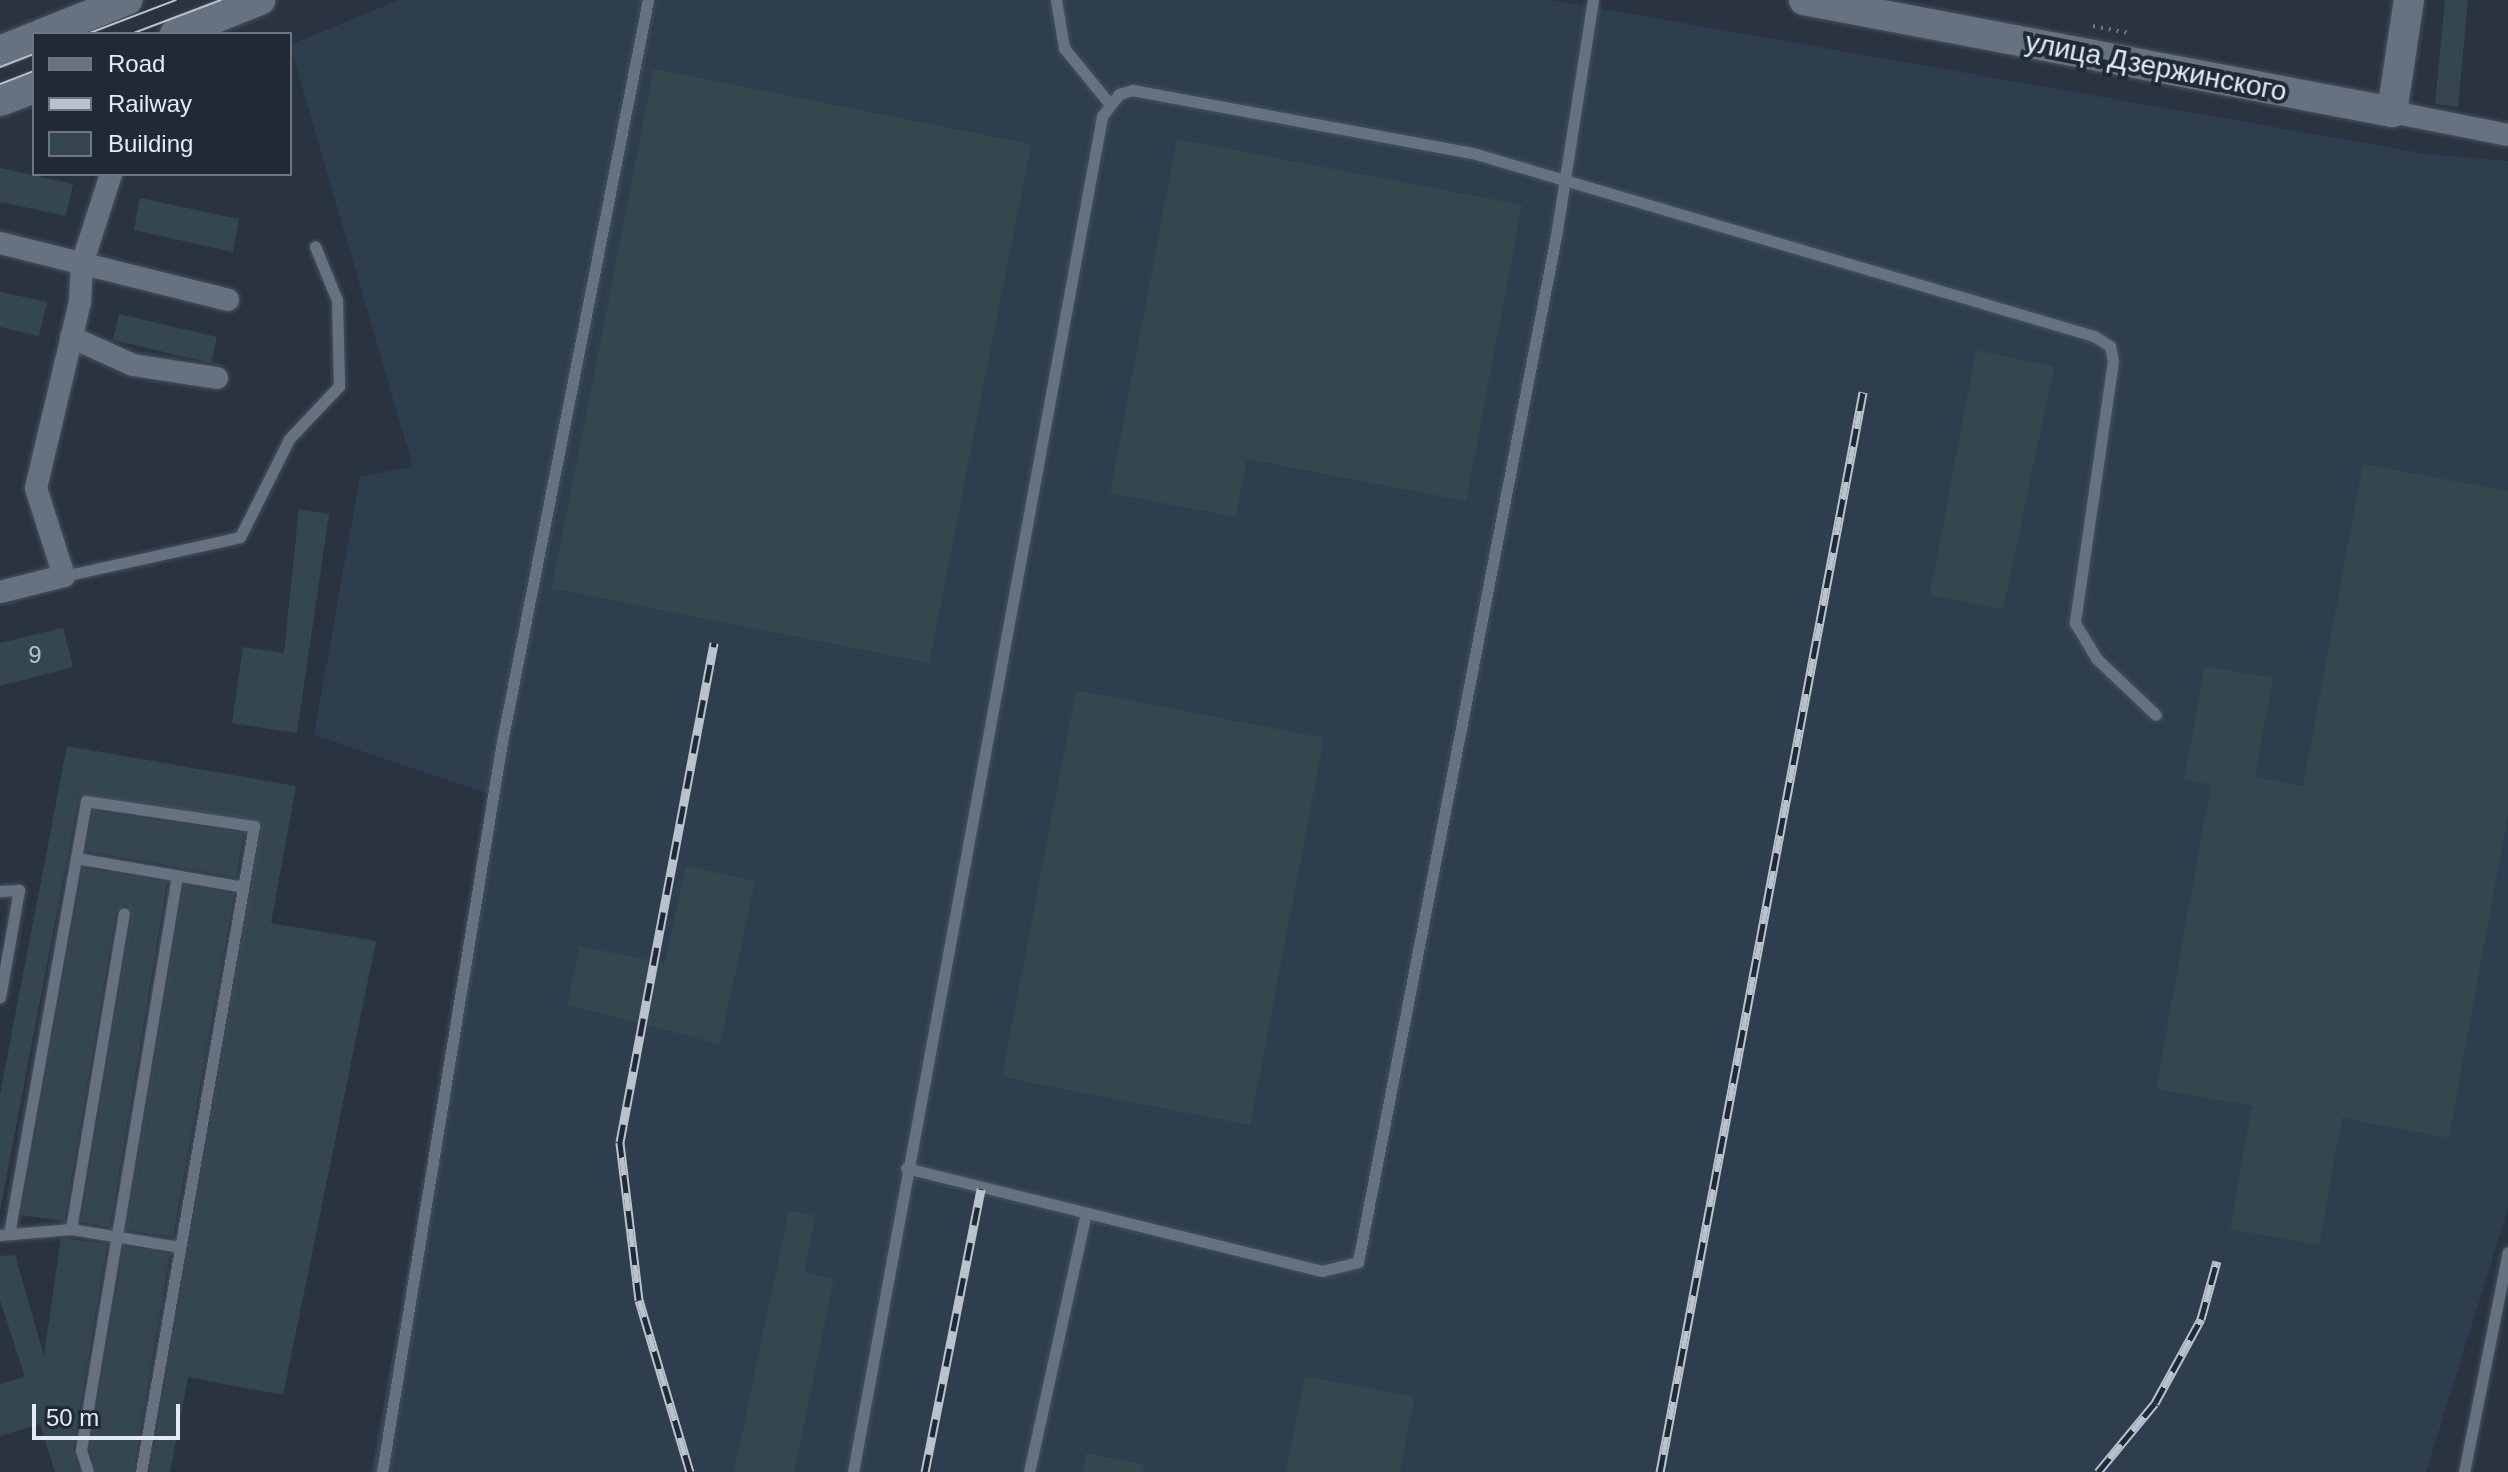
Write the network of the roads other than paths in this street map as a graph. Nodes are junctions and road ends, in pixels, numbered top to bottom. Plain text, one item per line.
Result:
1 (127, 0) edge
2 (260, 0) edge
3 (648, 0) edge
4 (1056, 0) edge
5 (1593, 0) edge
6 (1804, 0) edge
7 (2409, 0) edge
8 (1890, 7) edge
9 (47, 32) edge
10 (184, 32) edge
11 (32, 38) edge
12 (0, 51) edge
13 (32, 89) edge
14 (0, 101) edge
15 (1108, 102) junction
16 (2392, 112) junction
17 (2508, 135) edge
18 (110, 176) edge
19 (1565, 180) junction
20 (0, 243) edge
21 (315, 246) dead end
22 (82, 264) junction
23 (228, 300) dead end
24 (71, 337) junction
25 (217, 378) dead end
26 (64, 576) junction
27 (0, 592) edge
28 (2156, 715) dead end
29 (76, 858) junction
30 (177, 876) junction
31 (244, 887) junction
32 (0, 891) edge
33 (124, 913) dead end
34 (4, 951) edge
35 (0, 997) edge
36 (906, 1168) junction
37 (1086, 1213) junction
38 (71, 1229) junction
39 (4, 1235) edge
40 (115, 1237) junction
41 (180, 1247) junction
42 (2508, 1252) edge
43 (88, 1472) edge
44 (141, 1472) edge
45 (382, 1472) edge
46 (853, 1472) edge
47 (1029, 1472) edge
48 (2464, 1472) edge

1 - 9 street
2 - 10 street
3 - 45 lane
4 - 15 lane
5 - 19 lane
6 - 8 street, улица Дзержинского
7 - 16 street
8 - 16 street, улица Дзержинского
11 - 12 street
13 - 14 street
15 - 19 lane
15 - 36 lane
16 - 17 street, улица Дзержинского
18 - 22 street
19 - 28 lane
19 - 37 lane
20 - 22 street
21 - 26 lane
22 - 23 street
22 - 24 street
24 - 25 street
24 - 26 street
26 - 27 street
29 - 30 lane
29 - 31 lane
29 - 39 lane
30 - 31 lane
30 - 40 lane
31 - 41 lane
32 - 34 lane
33 - 38 lane
34 - 35 lane
36 - 37 lane
36 - 46 lane
37 - 47 lane
38 - 39 lane
38 - 40 lane
40 - 41 lane
40 - 43 lane
41 - 44 lane
42 - 48 lane

